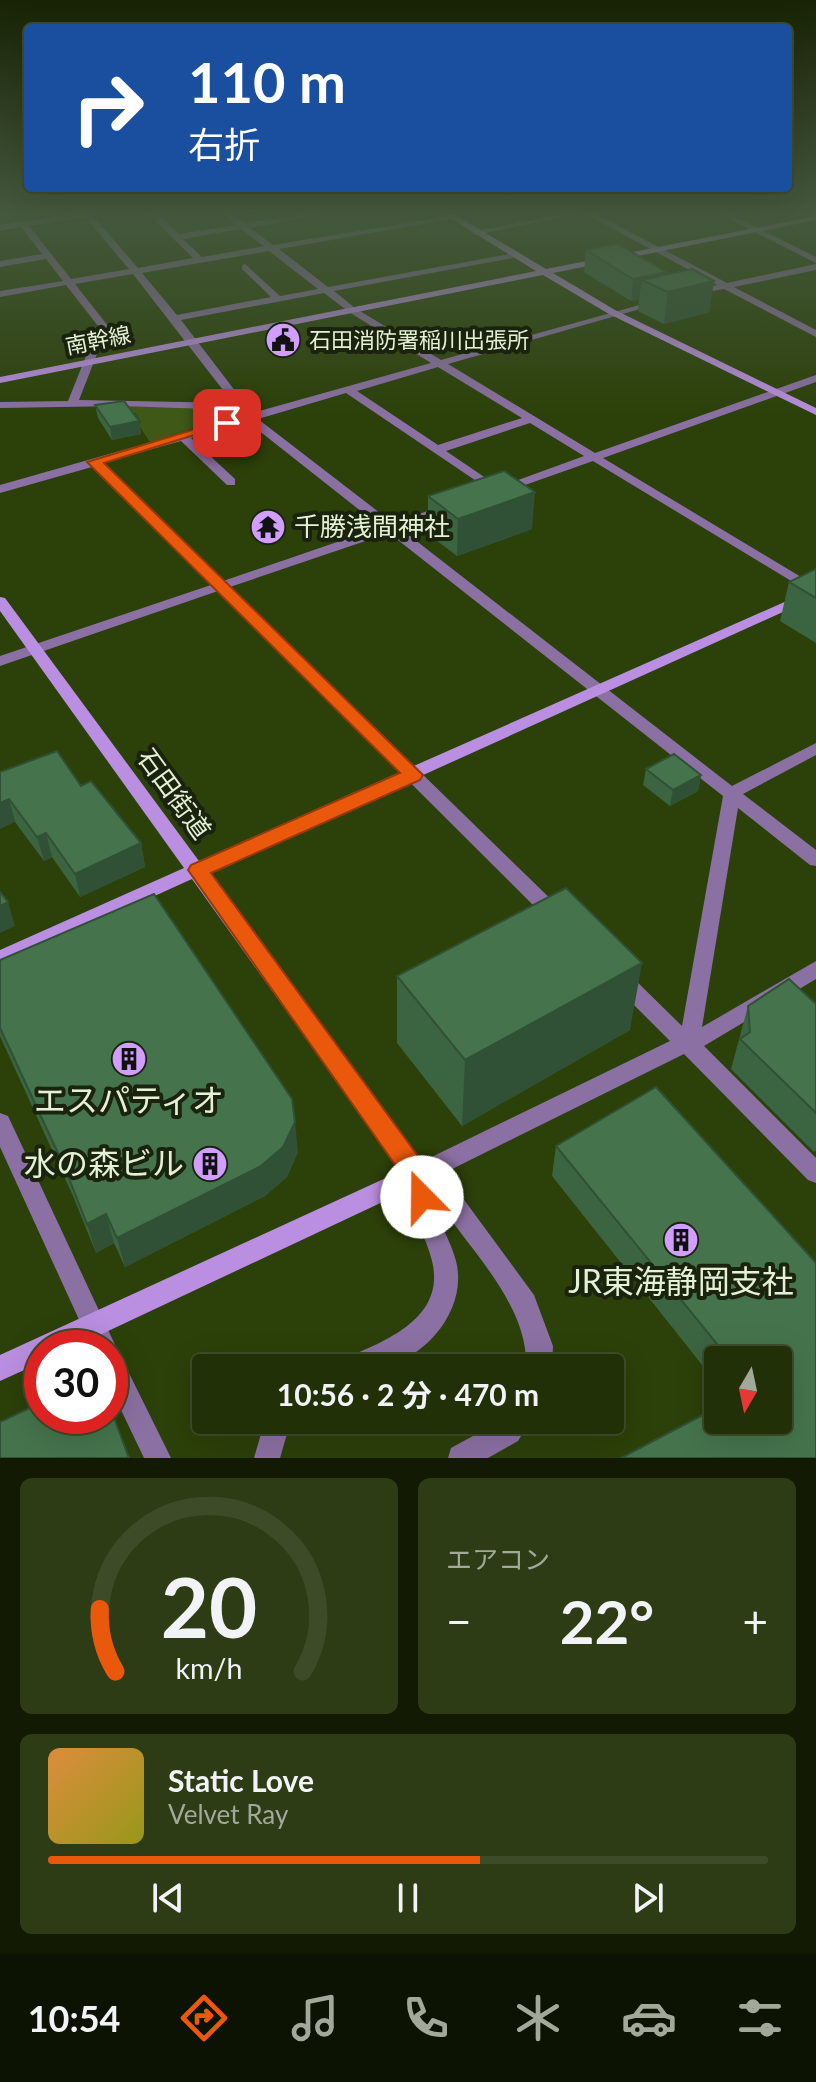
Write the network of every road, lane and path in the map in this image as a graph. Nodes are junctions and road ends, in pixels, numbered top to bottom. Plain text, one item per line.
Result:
1 (77, 281) edge
2 (145, 281) edge
3 (259, 281) edge
4 (312, 281) edge
5 (377, 281) edge
6 (498, 281) edge
7 (559, 281) edge
8 (716, 281) edge
9 (749, 281) edge
10 (66, 283) junction
11 (725, 286) junction
12 (325, 291) junction
13 (0, 294) edge
14 (683, 295) edge
15 (669, 298) edge
16 (279, 300) junction
17 (352, 310) junction
18 (612, 312) junction
19 (176, 318) junction
20 (816, 334) edge
21 (189, 342) junction
22 (438, 362) junction
23 (86, 363) junction
24 (816, 378) edge
25 (0, 380) edge
26 (347, 389) junction
27 (775, 392) junction
28 (73, 403) junction
29 (0, 405) edge
30 (246, 412) junction
31 (816, 412) edge
32 (533, 418) junction
33 (182, 436) junction
34 (436, 450) junction
35 (596, 457) junction
36 (94, 462) junction
37 (231, 482) dead end
38 (0, 489) edge
39 (457, 505) edge
40 (389, 527) junction
41 (219, 587) junction
42 (816, 592) edge
43 (0, 601) edge
44 (36, 651) junction
45 (0, 661) edge
46 (600, 691) junction
47 (816, 748) edge
48 (413, 775) junction
49 (732, 793) junction
50 (816, 860) edge
51 (198, 870) junction
52 (567, 926) edge
53 (0, 958) edge
54 (611, 969) edge
55 (816, 969) edge
56 (688, 1044) junction
57 (0, 1123) edge
58 (816, 1173) edge
59 (417, 1175) junction
60 (96, 1330) edge
61 (113, 1330) edge
62 (383, 1354) edge
63 (540, 1354) edge
64 (24, 1357) edge
65 (0, 1368) edge
66 (128, 1396) edge
67 (274, 1434) edge
68 (505, 1434) edge
69 (158, 1458) edge
70 (267, 1458) edge
71 (461, 1458) edge

1 - 10 street
2 - 19 street
3 - 16 street
4 - 12 street
5 - 12 street
6 - 17 street, 南幹線
7 - 18 street
8 - 11 street
9 - 11 street
10 - 13 street
10 - 23 street
11 - 14 street
11 - 20 street
12 - 16 street
12 - 17 street
15 - 18 street
16 - 19 street
17 - 21 street, 南幹線
17 - 22 street
18 - 22 street
18 - 27 street
19 - 21 street
21 - 23 street, 南幹線
21 - 30 street
22 - 26 street
22 - 32 street
23 - 25 street, 南幹線
23 - 28 street
24 - 27 street
26 - 30 street
26 - 34 street
27 - 31 street
27 - 35 street
28 - 29 street
28 - 30 street
30 - 33 street
30 - 40 street
32 - 34 street
32 - 35 street
33 - 36 street
33 - 37 street
34 - 35 street
35 - 42 street
36 - 38 street
36 - 41 street
39 - 40 street
40 - 41 street
40 - 46 street
41 - 44 street
41 - 48 street
42 - 46 street
43 - 44 street, 石田街道
44 - 45 street
44 - 51 street, 石田街道
46 - 48 street
46 - 49 street
47 - 49 street
48 - 51 street
48 - 52 street
49 - 50 street
49 - 56 street
51 - 53 street
51 - 59 street, 石田街道
54 - 56 street
55 - 56 street
56 - 58 street
56 - 59 street
57 - 60 street
59 - 61 street
59 - 62 street
59 - 63 street
64 - 65 street
66 - 69 street
67 - 70 street
68 - 71 street

